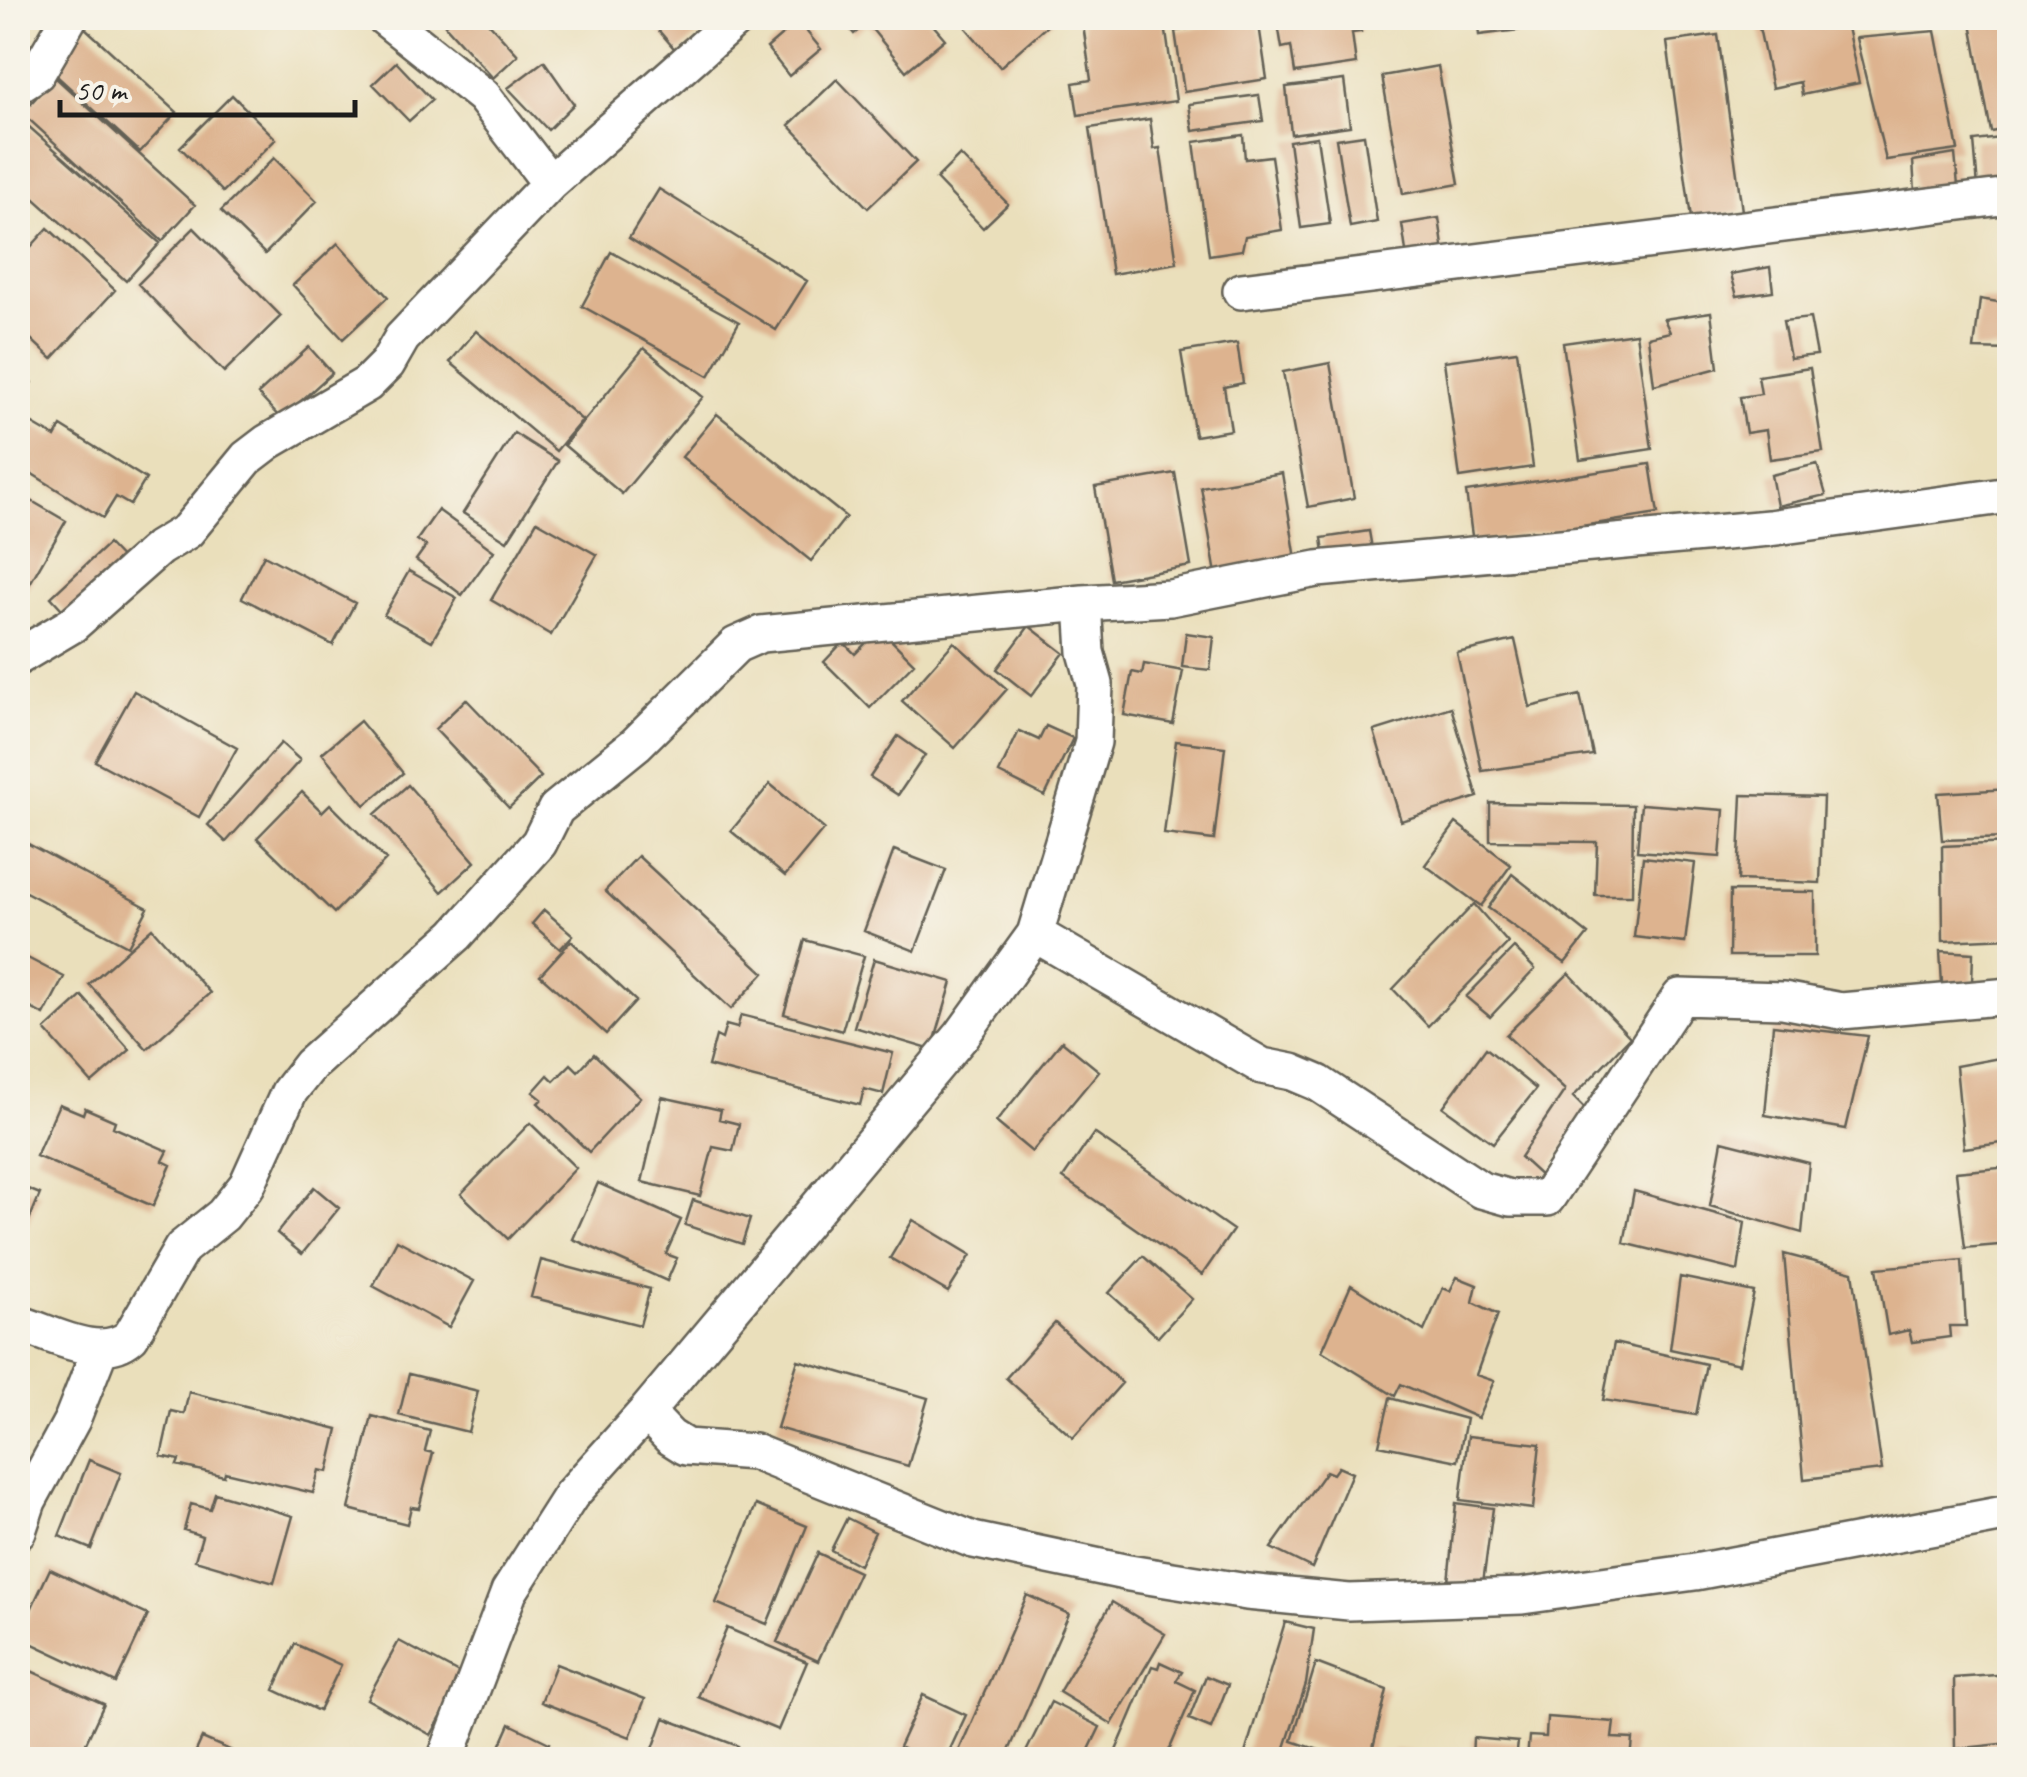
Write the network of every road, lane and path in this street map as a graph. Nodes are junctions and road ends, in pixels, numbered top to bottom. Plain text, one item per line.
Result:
1 (69, 18) edge
2 (385, 18) edge
3 (737, 18) edge
4 (18, 85) edge
5 (550, 184) junction
6 (2010, 196) edge
7 (1241, 290) dead end
8 (2010, 494) edge
9 (1083, 603) junction
10 (18, 657) edge
11 (1035, 934) junction
12 (2010, 996) edge
13 (18, 1322) edge
14 (100, 1349) junction
15 (646, 1412) junction
16 (2010, 1513) edge
17 (18, 1531) edge
18 (445, 1760) edge

1 - 4 street
2 - 5 street
3 - 5 street
5 - 10 street
6 - 7 street
8 - 9 street
9 - 11 street
9 - 14 street
11 - 12 street
11 - 15 street
13 - 14 street
14 - 17 street
15 - 16 street
15 - 18 street

